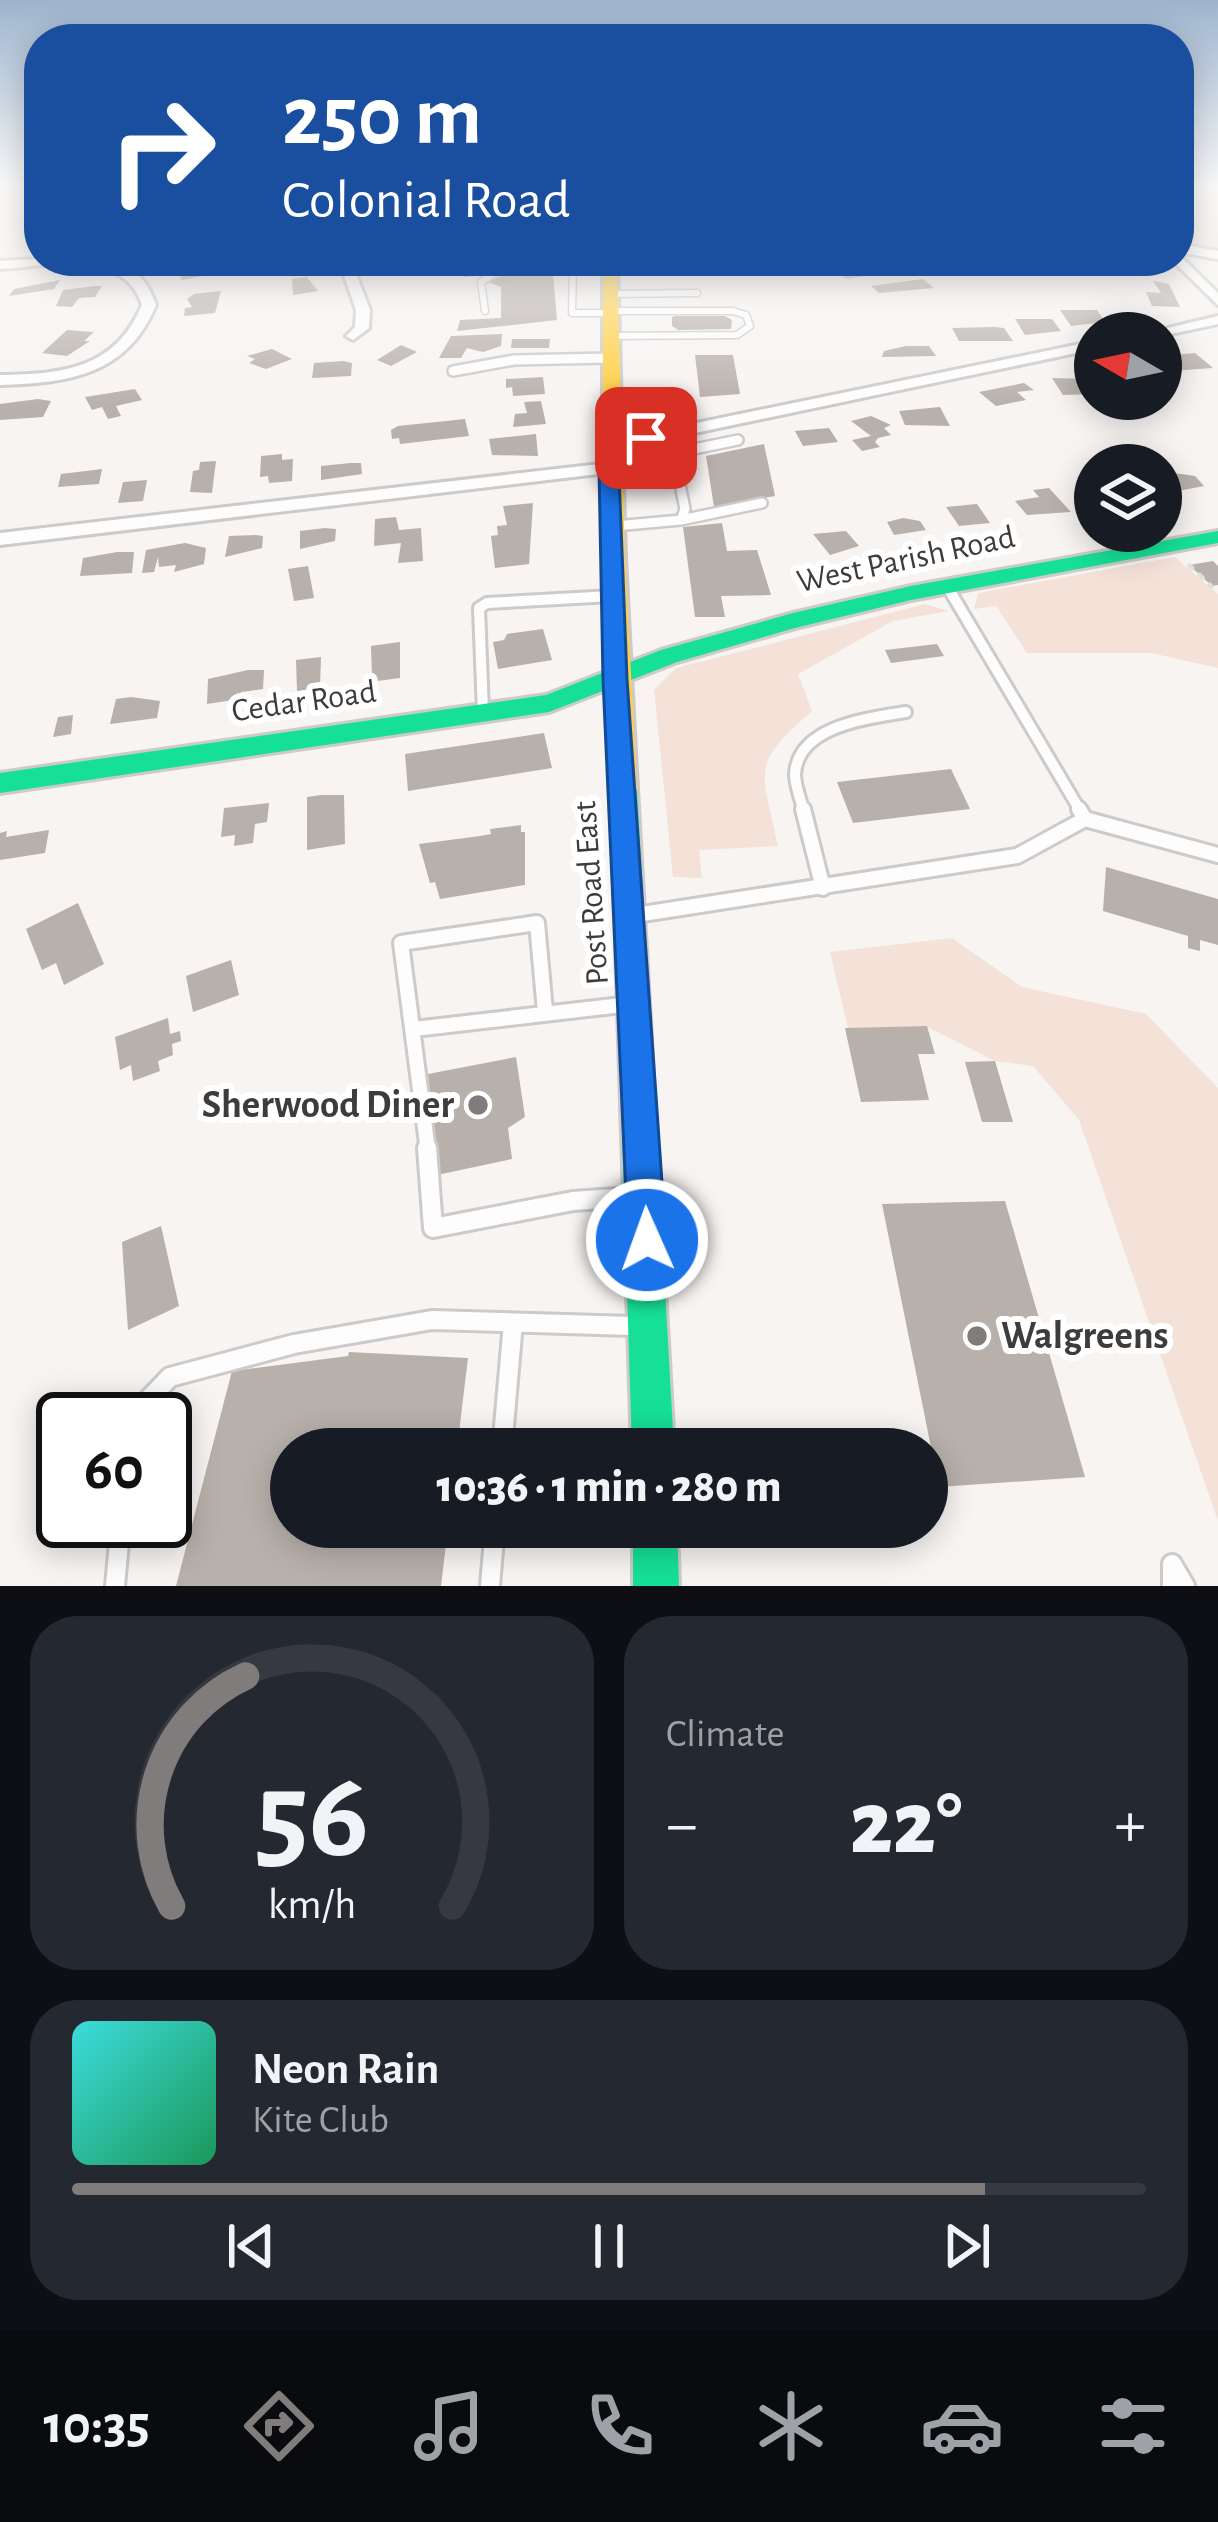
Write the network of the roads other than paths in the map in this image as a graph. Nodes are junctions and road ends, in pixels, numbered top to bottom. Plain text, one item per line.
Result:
1 (137, 276) edge
2 (351, 276) edge
3 (490, 276) edge
4 (570, 276) edge
5 (610, 276) edge
6 (1194, 276) edge
7 (697, 293) dead end
8 (1218, 301) edge
9 (485, 311) dead end
10 (1218, 320) edge
11 (609, 322) junction
12 (1182, 327) edge
13 (353, 336) dead end
14 (1074, 350) edge
15 (454, 371) dead end
16 (0, 380) edge
17 (738, 440) dead end
18 (609, 457) junction
19 (668, 462) junction
20 (762, 503) dead end
21 (681, 520) junction
22 (609, 526) junction
23 (1218, 537) edge
24 (0, 538) edge
25 (947, 586) junction
26 (612, 596) junction
27 (615, 679) junction
28 (483, 712) junction
29 (906, 712) dead end
30 (0, 783) edge
31 (1085, 818) junction
32 (1218, 855) edge
33 (823, 888) junction
34 (629, 916) junction
35 (635, 1004) junction
36 (545, 1011) junction
37 (414, 1029) junction
38 (646, 1196) junction
39 (512, 1323) junction
40 (651, 1327) junction
41 (156, 1392) edge
42 (504, 1428) edge
43 (653, 1428) edge
44 (119, 1548) edge
45 (493, 1548) edge
46 (655, 1548) edge
47 (115, 1586) edge
48 (490, 1586) edge
49 (656, 1586) edge
50 (1172, 1586) edge
51 (1185, 1586) edge

1 - 16 street
2 - 13 street
3 - 9 lane
4 - 11 lane
5 - 11 main road, Post Road East
6 - 8 street
7 - 11 lane
10 - 12 street
11 - 11 lane
11 - 15 lane
11 - 18 main road, Post Road East
14 - 18 street
17 - 19 lane
18 - 19 lane
18 - 22 main road, Post Road East
18 - 24 street
19 - 21 lane
20 - 21 lane
21 - 22 lane
22 - 26 main road, Post Road East
23 - 25 main road, West Parish Road
25 - 27 main road, West Parish Road
25 - 31 lane
26 - 27 main road, Post Road East
26 - 28 lane
27 - 28 main road, Cedar Road
27 - 34 main road, Post Road East
28 - 30 main road, Cedar Road
29 - 33 lane
31 - 32 lane
31 - 33 lane
33 - 34 lane
34 - 35 main road, Post Road East
35 - 36 lane
35 - 38 main road, Post Road East
36 - 37 lane
36 - 37 lane
37 - 38 lane
38 - 40 main road, Post Road East
39 - 40 lane
39 - 41 lane
39 - 42 lane
40 - 43 main road, Post Road East
44 - 47 lane
45 - 48 lane
46 - 49 main road
50 - 51 lane

